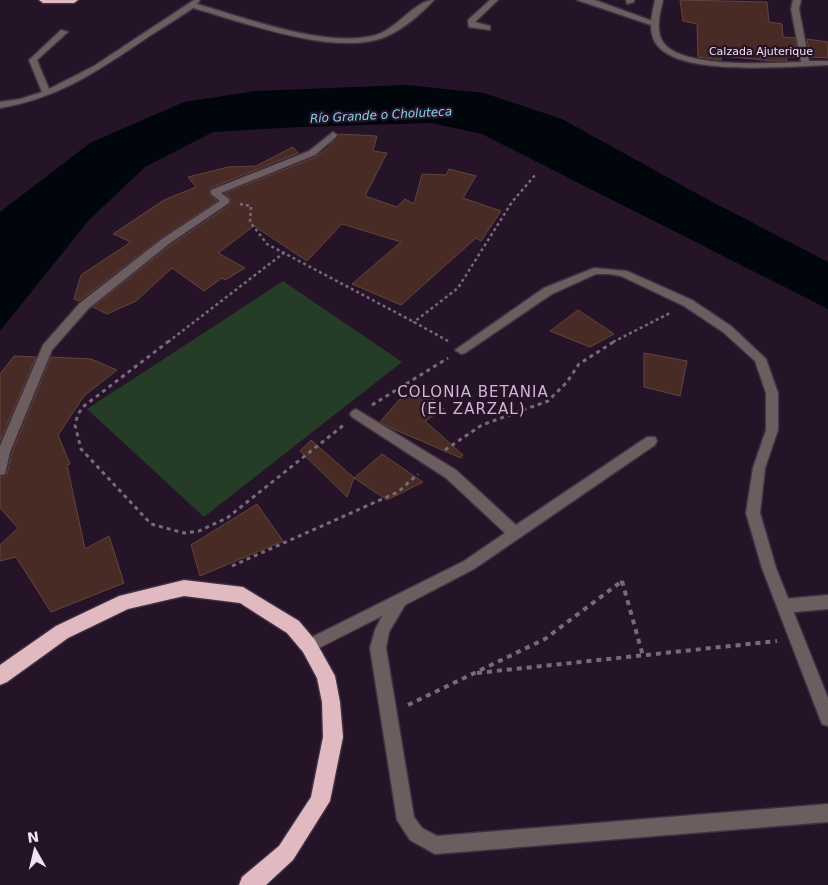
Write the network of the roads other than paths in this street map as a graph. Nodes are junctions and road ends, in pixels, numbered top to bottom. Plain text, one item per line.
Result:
1 (43, 0) edge
2 (74, 0) edge
3 (430, 0) edge
4 (494, 0) edge
5 (582, 0) edge
6 (659, 0) edge
7 (796, 0) edge
8 (195, 2) edge
9 (654, 23) junction
10 (487, 28) dead end
11 (64, 32) dead end
12 (805, 63) junction
13 (828, 63) edge
14 (47, 94) junction
15 (0, 105) edge
16 (333, 135) dead end
17 (461, 350) road end
18 (356, 414) road end
19 (651, 441) dead end
20 (0, 470) edge
21 (516, 534) junction
22 (400, 600) junction
23 (828, 602) edge
24 (784, 606) junction
25 (308, 646) junction
26 (0, 676) edge
27 (828, 718) edge
28 (828, 813) edge
29 (250, 885) edge

1 - 2 highway
3 - 8 street
4 - 10 street
5 - 9 street
6 - 9 street
7 - 12 street
8 - 14 street
9 - 12 street, Calzada Ajuterique
11 - 14 street
12 - 13 street, Calzada Ajuterique
14 - 15 street
16 - 20 street
17 - 24 street
18 - 21 street
19 - 21 street
21 - 22 street
22 - 25 street
22 - 28 street
23 - 24 street
24 - 27 street
25 - 26 highway
25 - 29 highway

